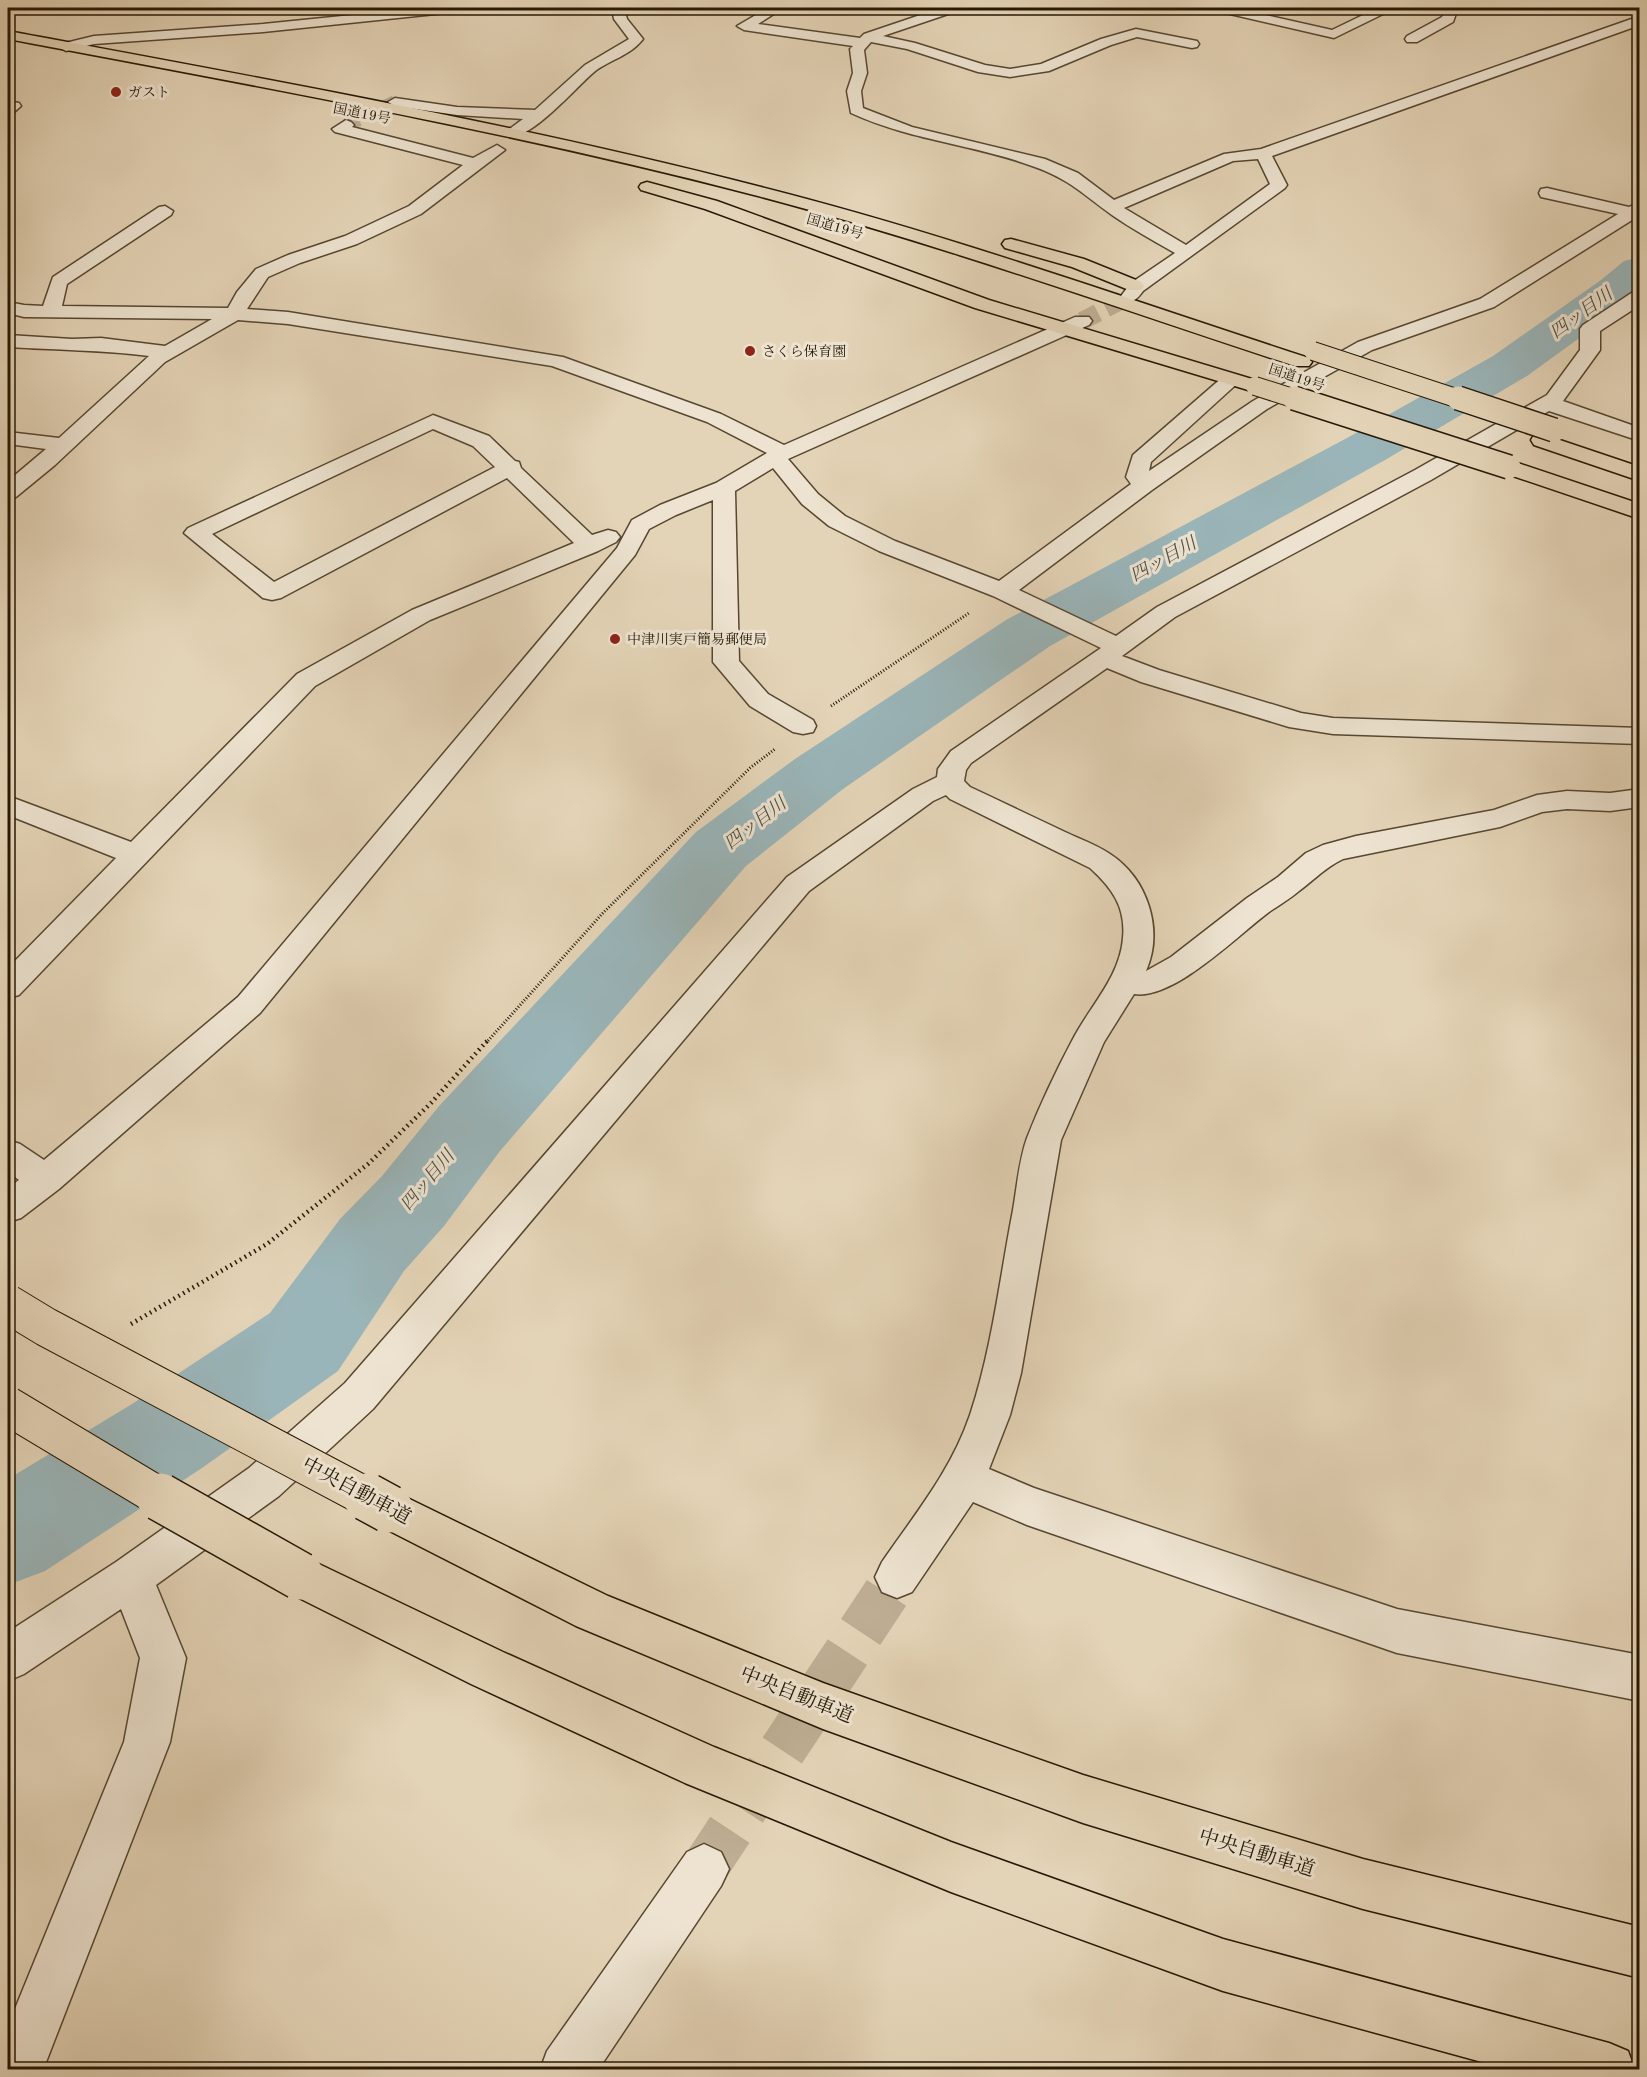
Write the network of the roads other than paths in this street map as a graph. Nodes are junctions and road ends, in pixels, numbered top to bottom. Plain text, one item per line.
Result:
1 (455, 8) edge
2 (618, 8) edge
3 (777, 8) edge
4 (952, 8) edge
5 (1222, 8) edge
6 (1348, 8) edge
7 (1452, 8) edge
8 (1640, 20) edge
9 (8, 35) edge
10 (1412, 39) dead end
11 (866, 40) junction
12 (1192, 44) dead end
13 (8, 46) edge
14 (66, 47) junction
15 (395, 102) tunnel mouth
16 (8, 105) edge
17 (8, 110) edge
18 (539, 115) junction
19 (346, 125) dead end
20 (444, 129) junction
21 (512, 133) junction
22 (503, 151) joint
23 (1263, 154) junction
24 (475, 163) junction
25 (624, 181) dead end
26 (1547, 193) dead end
27 (865, 204) dead end
28 (1112, 207) junction
29 (1635, 210) edge
30 (165, 211) dead end
31 (1000, 241) dead end
32 (1187, 254) junction
33 (1133, 291) junction
34 (1159, 295) dead end
35 (1640, 296) edge
36 (1181, 303) dead end
37 (8, 307) edge
38 (51, 311) junction
39 (235, 314) junction
40 (1075, 325) junction
41 (8, 341) edge
42 (166, 352) junction
43 (1307, 357) junction
44 (1231, 380) junction
45 (1333, 389) dead end
46 (1366, 400) dead end
47 (1547, 403) junction
48 (1640, 435) edge
49 (8, 438) edge
50 (1542, 442) junction
51 (64, 445) junction
52 (779, 455) junction
53 (1640, 458) edge
54 (511, 467) junction
55 (1640, 475) edge
56 (1144, 485) junction
57 (724, 488) junction
58 (1640, 491) edge
59 (8, 492) edge
60 (1640, 512) edge
61 (640, 525) junction
62 (590, 546) junction
63 (1007, 594) junction
64 (1111, 652) junction
65 (803, 726) road end
66 (1640, 736) edge
67 (951, 782) junction
68 (1640, 798) edge
69 (8, 805) edge
70 (136, 855) junction
71 (1126, 981) junction
72 (8, 987) edge
73 (8, 1154) edge
74 (46, 1179) junction
75 (8, 1208) edge
76 (8, 1304) edge
77 (8, 1406) edge
78 (965, 1478) junction
79 (131, 1577) junction
80 (897, 1577) tunnel mouth
81 (8, 1658) edge
82 (1640, 1678) edge
83 (704, 1869) tunnel mouth
84 (1640, 1953) edge
85 (16, 2070) edge
86 (566, 2070) edge
87 (1609, 2070) edge

1 - 14 street
2 - 18 street
3 - 11 street
4 - 11 street
5 - 6 street
7 - 10 street
8 - 23 street
9 - 14 highway, 国道19号
11 - 12 street
11 - 28 street
13 - 20 highway, 国道19号
14 - 21 highway, 国道19号
15 - 18 street
16 - 17 street
18 - 21 street
19 - 24 street
20 - 22 highway
20 - 45 highway, 国道19号
21 - 27 highway
21 - 43 highway, 国道19号
22 - 24 street
23 - 28 street
23 - 32 street
24 - 39 street
25 - 40 highway
26 - 29 street
28 - 32 street
29 - 56 street
30 - 38 street
31 - 33 highway
32 - 33 street
33 - 34 highway
35 - 47 street
36 - 43 highway
37 - 38 street
38 - 39 street
39 - 42 street
39 - 52 street
40 - 44 highway
40 - 52 street
41 - 42 street
42 - 51 street
43 - 50 highway, 国道19号
44 - 56 street
44 - 60 highway, bridge
46 - 50 highway, 国道19号
47 - 48 street
47 - 64 street
49 - 51 street
50 - 53 highway
50 - 55 highway, 国道19号
50 - 58 highway, 国道19号
51 - 59 street
52 - 57 street
52 - 63 street
54 - 54 street
54 - 62 street
56 - 63 street
57 - 61 street
57 - 65 street
61 - 62 street
61 - 74 street
62 - 70 street
63 - 64 street
64 - 66 street
64 - 67 street
67 - 71 street
67 - 79 street
68 - 71 street
69 - 70 street
70 - 72 street
71 - 78 street
73 - 74 street
74 - 75 street
76 - 84 highway, 中央自動車道, bridge
77 - 87 highway, bridge
78 - 80 street
78 - 82 street
79 - 81 street
79 - 85 street
83 - 86 street

